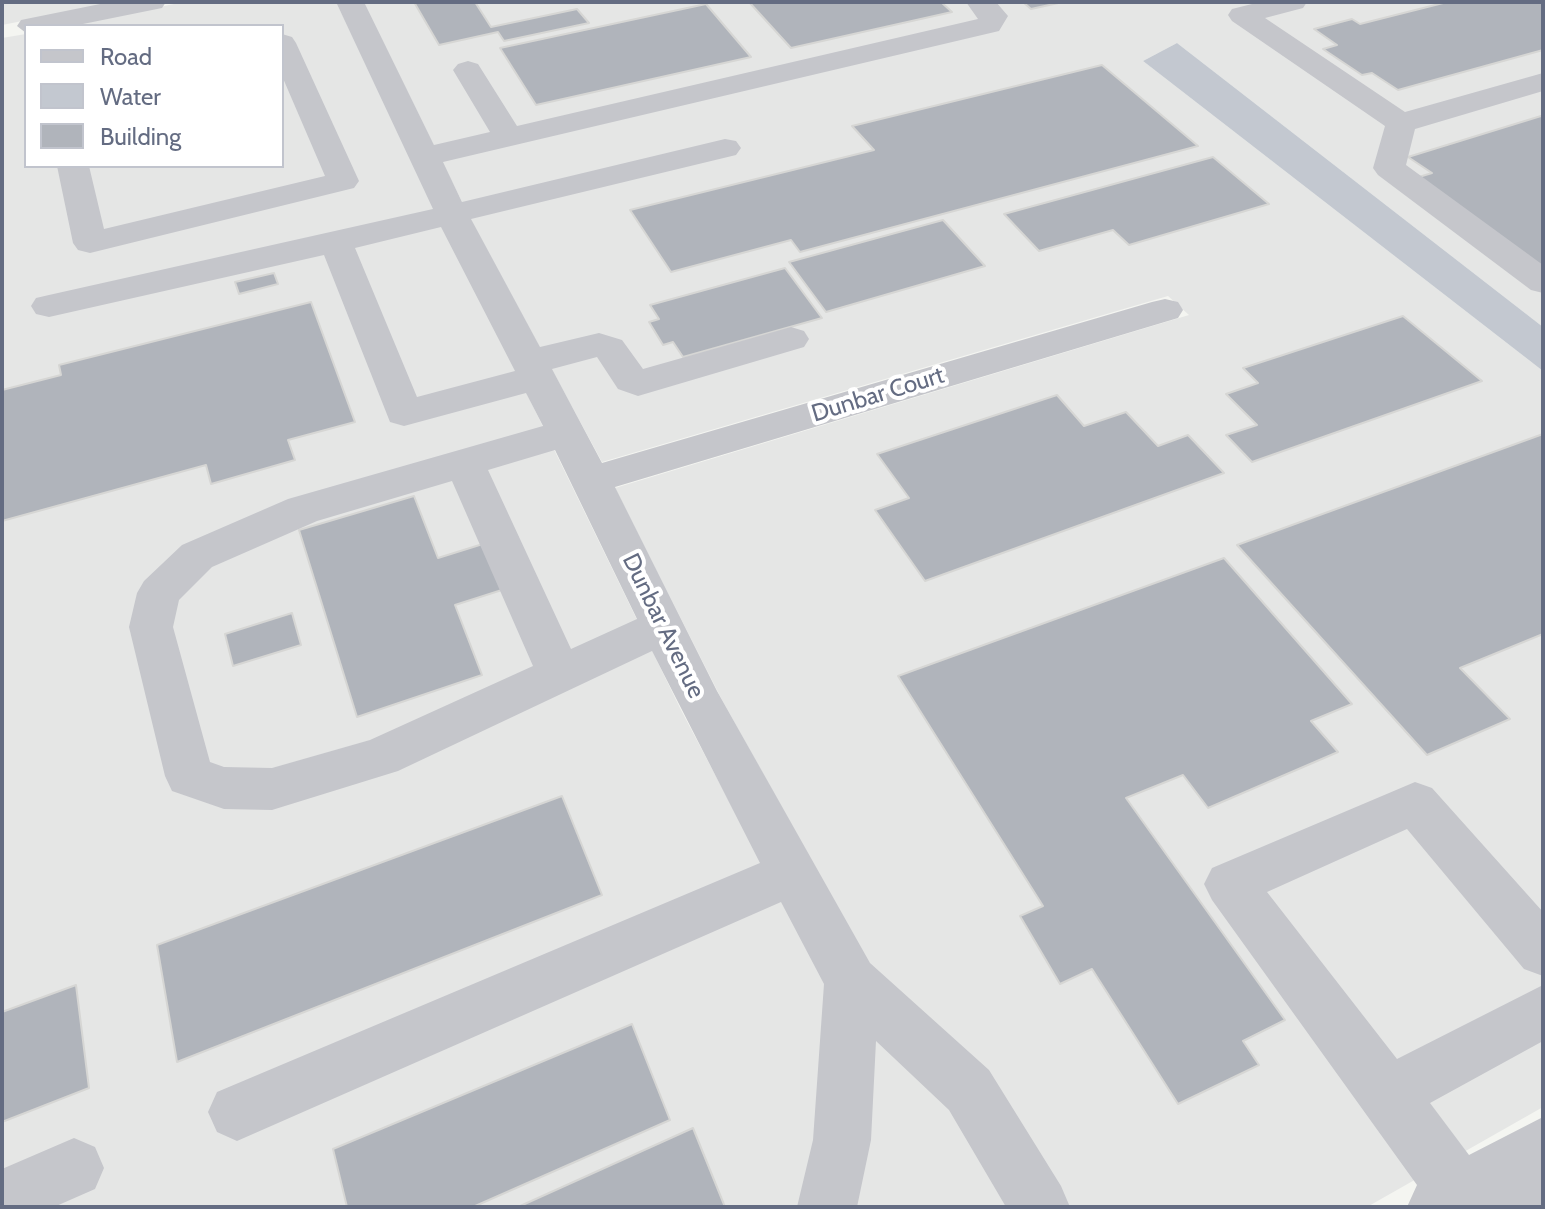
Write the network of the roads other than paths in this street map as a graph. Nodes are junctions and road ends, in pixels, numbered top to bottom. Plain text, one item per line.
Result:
1 (152, 2) edge
2 (350, 2) edge
3 (980, 2) edge
4 (1293, 2) edge
5 (36, 21) edge
6 (24, 25) edge
7 (2, 32) edge
8 (284, 55) edge
9 (468, 70) dead end
10 (1543, 82) edge
11 (1401, 123) junction
12 (508, 137) junction
13 (725, 148) dead end
14 (424, 157) junction
15 (73, 168) edge
16 (452, 215) junction
17 (336, 242) junction
18 (1543, 282) edge
19 (49, 306) dead end
20 (1165, 310) dead end
21 (791, 339) dead end
22 (534, 369) junction
23 (567, 433) junction
24 (464, 461) junction
25 (591, 480) junction
26 (663, 626) junction
27 (559, 673) junction
28 (792, 873) junction
29 (1543, 951) edge
30 (851, 981) junction
31 (1543, 1011) edge
32 (1388, 1095) junction
33 (237, 1112) dead end
34 (74, 1168) dead end
35 (1495, 1185) edge
36 (2, 1199) edge
37 (827, 1207) edge
38 (1040, 1207) edge

1 - 5 street
2 - 14 street, Dunbar Avenue
3 - 12 street
4 - 11 street
6 - 7 street
8 - 15 street
9 - 12 street
10 - 11 street
11 - 18 street
12 - 14 street
13 - 16 street
14 - 16 street, Dunbar Avenue
16 - 17 street
16 - 22 street, Dunbar Avenue
17 - 19 street
17 - 22 street
20 - 25 street, Dunbar Court
21 - 22 street
22 - 23 street, Dunbar Avenue
23 - 24 street
23 - 25 street, Dunbar Avenue
24 - 27 street
24 - 27 street
25 - 26 street, Dunbar Avenue
26 - 27 street
26 - 28 street, Dunbar Avenue
28 - 30 street, Dunbar Avenue
28 - 33 street
29 - 32 street
30 - 37 street
30 - 38 street, Dunbar Avenue
31 - 32 street
32 - 35 street
34 - 36 street

